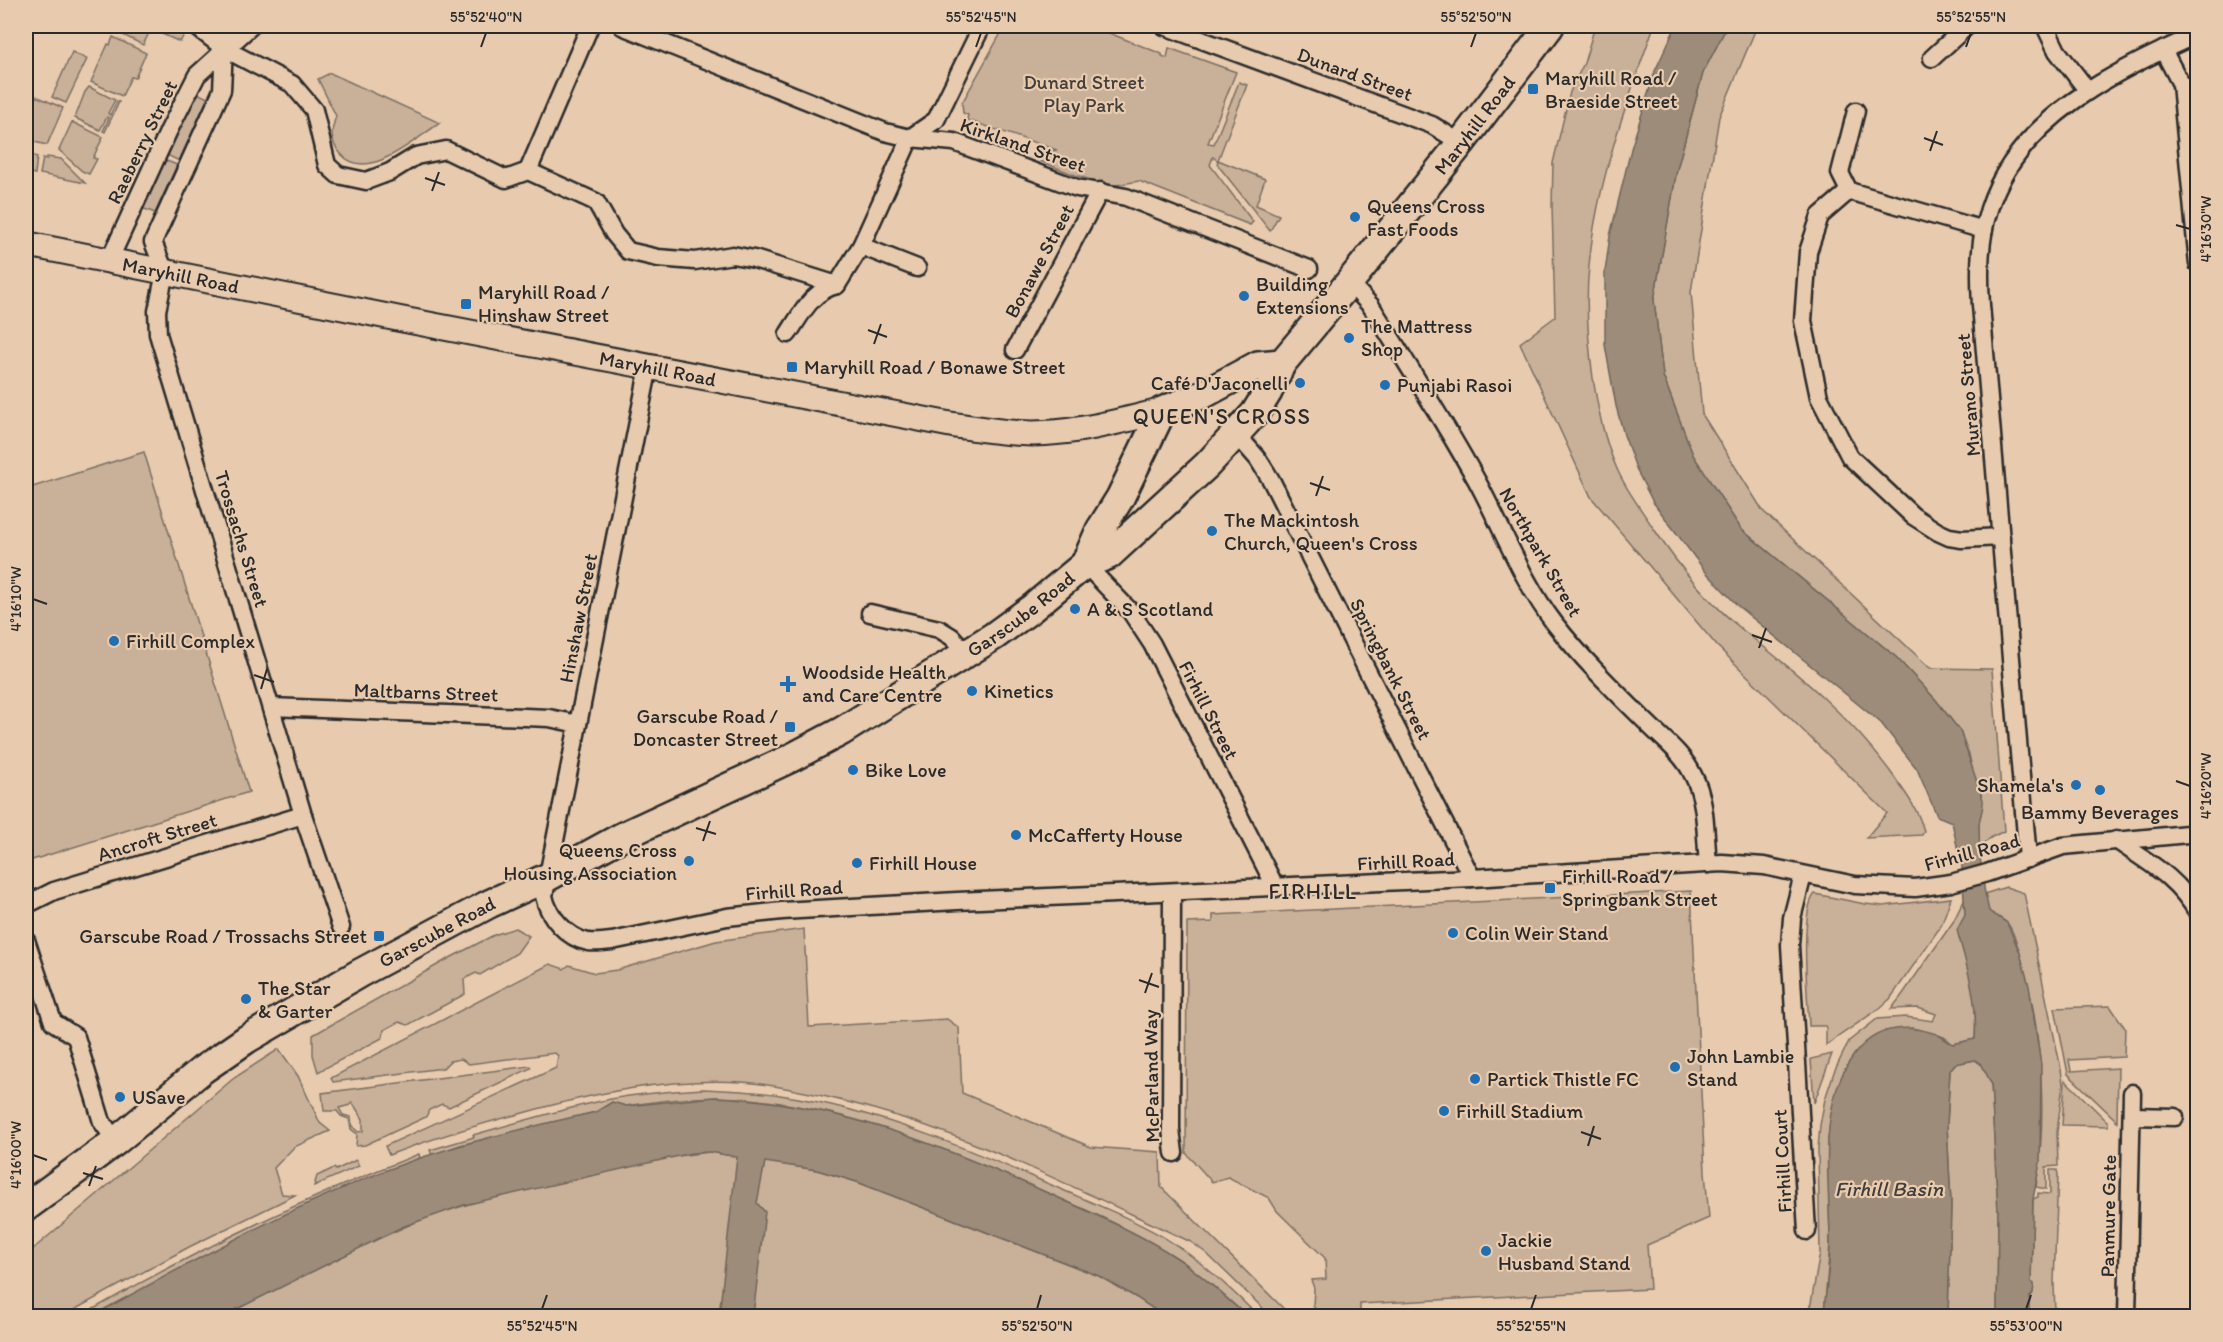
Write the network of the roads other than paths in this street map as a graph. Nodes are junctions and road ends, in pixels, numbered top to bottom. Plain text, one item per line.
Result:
1 (195, 26) edge
2 (225, 26) edge
3 (251, 26) edge
4 (590, 26) edge
5 (622, 26) edge
6 (982, 26) edge
7 (1164, 26) edge
8 (1550, 26) edge
9 (1967, 26) edge
10 (2045, 26) edge
11 (2198, 34) edge
12 (225, 49) junction
13 (2163, 50) junction
14 (1932, 58) dead end
15 (2088, 91) junction
16 (1856, 111) dead end
17 (910, 138) junction
18 (1461, 143) junction
19 (528, 171) junction
20 (1100, 191) junction
21 (1850, 191) junction
22 (1984, 230) junction
23 (26, 244) edge
24 (861, 246) junction
25 (109, 261) junction
26 (2198, 264) edge
27 (917, 268) dead end
28 (1309, 269) dead end
29 (165, 272) junction
30 (1348, 284) junction
31 (837, 285) junction
32 (788, 334) dead end
33 (1016, 351) dead end
34 (1282, 363) junction
35 (649, 366) junction
36 (1162, 411) junction
37 (1234, 446) junction
38 (2001, 537) junction
39 (1085, 564) junction
40 (870, 613) dead end
41 (967, 654) junction
42 (271, 707) junction
43 (578, 724) junction
44 (303, 815) junction
45 (2198, 833) edge
46 (2116, 840) junction
47 (2028, 859) junction
48 (1708, 864) junction
49 (1803, 874) junction
50 (548, 877) junction
51 (1472, 878) junction
52 (1276, 888) junction
53 (1172, 892) junction
54 (26, 905) edge
55 (2198, 913) edge
56 (341, 927) dead end
57 (26, 940) edge
58 (2132, 1093) dead end
59 (2132, 1116) junction
60 (2175, 1117) dead end
61 (116, 1141) junction
62 (1174, 1153) dead end
63 (26, 1207) edge
64 (1807, 1231) dead end
65 (2127, 1317) edge

1 - 12 street
2 - 12 street
3 - 12 street, Raeberry Street
4 - 19 street
5 - 17 street, Kirkland Street
6 - 17 street
7 - 18 street, Dunard Street
8 - 18 main road, Maryhill Road
9 - 14 street
10 - 15 street
11 - 13 street, Murano Street
12 - 19 street
12 - 25 street, Raeberry Street
12 - 29 street
13 - 15 street, Murano Street
13 - 26 street
15 - 22 street, Murano Street
16 - 21 street
17 - 20 street, Kirkland Street
17 - 24 street
18 - 30 main road, Maryhill Road
19 - 31 street
20 - 28 street, Kirkland Street
20 - 33 street, Bonawe Street
21 - 22 street
21 - 38 street
22 - 38 street, Murano Street
23 - 25 street, Maryhill Road
24 - 27 street
24 - 31 street
25 - 29 street, Maryhill Road
29 - 35 street, Maryhill Road
29 - 42 street, Trossachs Street
30 - 34 main road, Maryhill Road
30 - 48 street, Northpark Street
31 - 32 street
34 - 36 main road, Maryhill Road
34 - 37 main road, Maryhill Road
35 - 36 street, Maryhill Road
35 - 43 street, Hinshaw Street
36 - 39 main road, Garscube Road
37 - 39 main road, Garscube Road
37 - 51 street, Springbank Street
38 - 47 street, Murano Street
39 - 41 main road, Garscube Road
39 - 52 street, Firhill Street
40 - 41 street
41 - 50 main road, Garscube Road
42 - 43 street, Maltbarns Street
42 - 44 street, Trossachs Street
43 - 50 street, Hinshaw Street
44 - 54 street, Ancroft Street
44 - 56 street, Trossachs Street
45 - 46 street, Firhill Road
46 - 47 street, Firhill Road
46 - 55 street
47 - 49 street, Firhill Road
48 - 49 street, Firhill Road
48 - 51 street, Firhill Road
49 - 64 street, Firhill Court
50 - 53 street, Firhill Road
50 - 61 main road, Garscube Road
51 - 52 street, Firhill Road
52 - 53 street, Firhill Road
53 - 62 street, McParland Way
57 - 61 street
58 - 59 street, Panmure Gate
59 - 60 street
59 - 65 street, Panmure Gate
61 - 63 main road, Garscube Road

